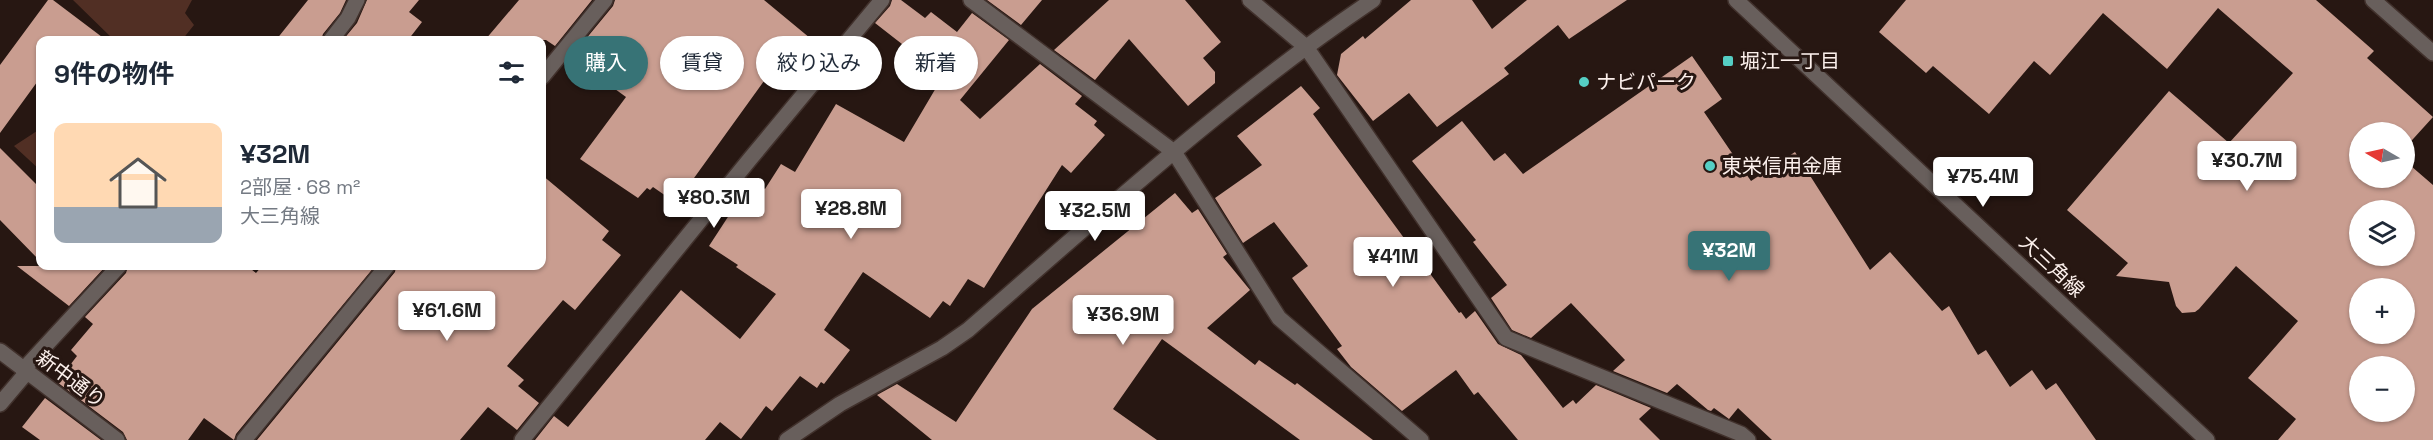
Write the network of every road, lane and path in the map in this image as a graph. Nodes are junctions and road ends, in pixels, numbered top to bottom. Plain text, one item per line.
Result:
1 (357, 0) edge
2 (605, 0) edge
3 (882, 0) edge
4 (971, 0) edge
5 (1250, 0) edge
6 (1736, 0) edge
7 (2373, 0) edge
8 (1363, 3) edge
9 (334, 36) edge
10 (1306, 47) junction
11 (2433, 53) edge
12 (546, 72) edge
13 (1174, 152) junction
14 (115, 270) edge
15 (384, 270) edge
16 (0, 351) edge
17 (25, 371) junction
18 (0, 404) edge
19 (117, 440) edge
20 (244, 440) edge
21 (522, 440) edge
22 (787, 440) edge
23 (1421, 440) edge
24 (1748, 440) edge
25 (2207, 440) edge

1 - 9 street
2 - 12 street
3 - 21 street
4 - 13 street
5 - 10 street
6 - 25 street, 大三角線
7 - 11 street
8 - 10 street
10 - 13 street
10 - 24 street
13 - 22 street
13 - 23 street
14 - 17 street
15 - 20 street
16 - 17 street, 新中通り
17 - 18 street
17 - 19 street, 新中通り

